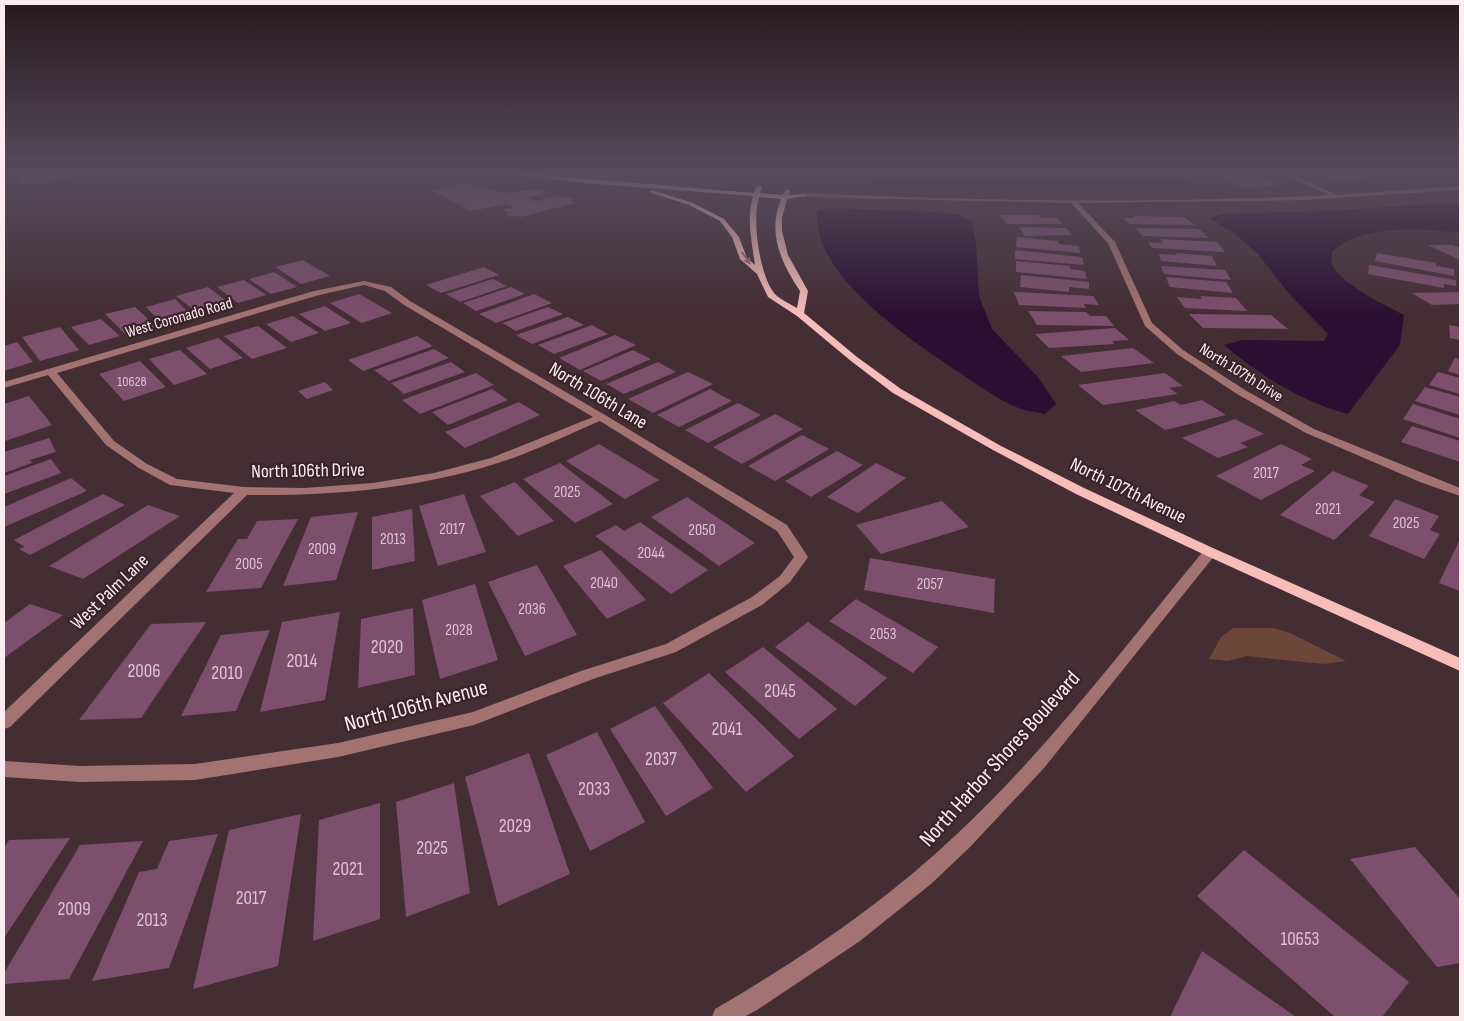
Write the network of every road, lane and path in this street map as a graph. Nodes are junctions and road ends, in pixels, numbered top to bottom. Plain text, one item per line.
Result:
1 (722, 221) edge
2 (753, 221) edge
3 (778, 221) edge
4 (1091, 221) edge
5 (760, 273) junction
6 (364, 283) joint
7 (800, 314) junction
8 (50, 371) junction
9 (4, 385) edge
10 (601, 417) junction
11 (244, 491) junction
12 (1460, 492) edge
13 (1210, 552) junction
14 (801, 557) joint
15 (1460, 665) edge
16 (4, 722) edge
17 (4, 769) edge
18 (723, 1017) edge

1 -> 5 main road
2 - 5 main road, North 107th Avenue
3 - 7 main road
4 - 12 street, North 107th Drive
5 - 7 main road, North 107th Avenue
6 - 8 street, West Coronado Road
6 - 10 street, North 106th Lane
7 - 13 main road, North 107th Avenue
8 - 9 street, West Coronado Road
8 - 11 street, North 106th Drive
10 - 11 street, North 106th Drive
10 - 14 street, North 106th Lane
11 - 16 street, West Palm Lane
13 - 15 main road, North 107th Avenue
13 - 18 street, North Harbor Shores Boulevard
14 - 17 street, North 106th Avenue

